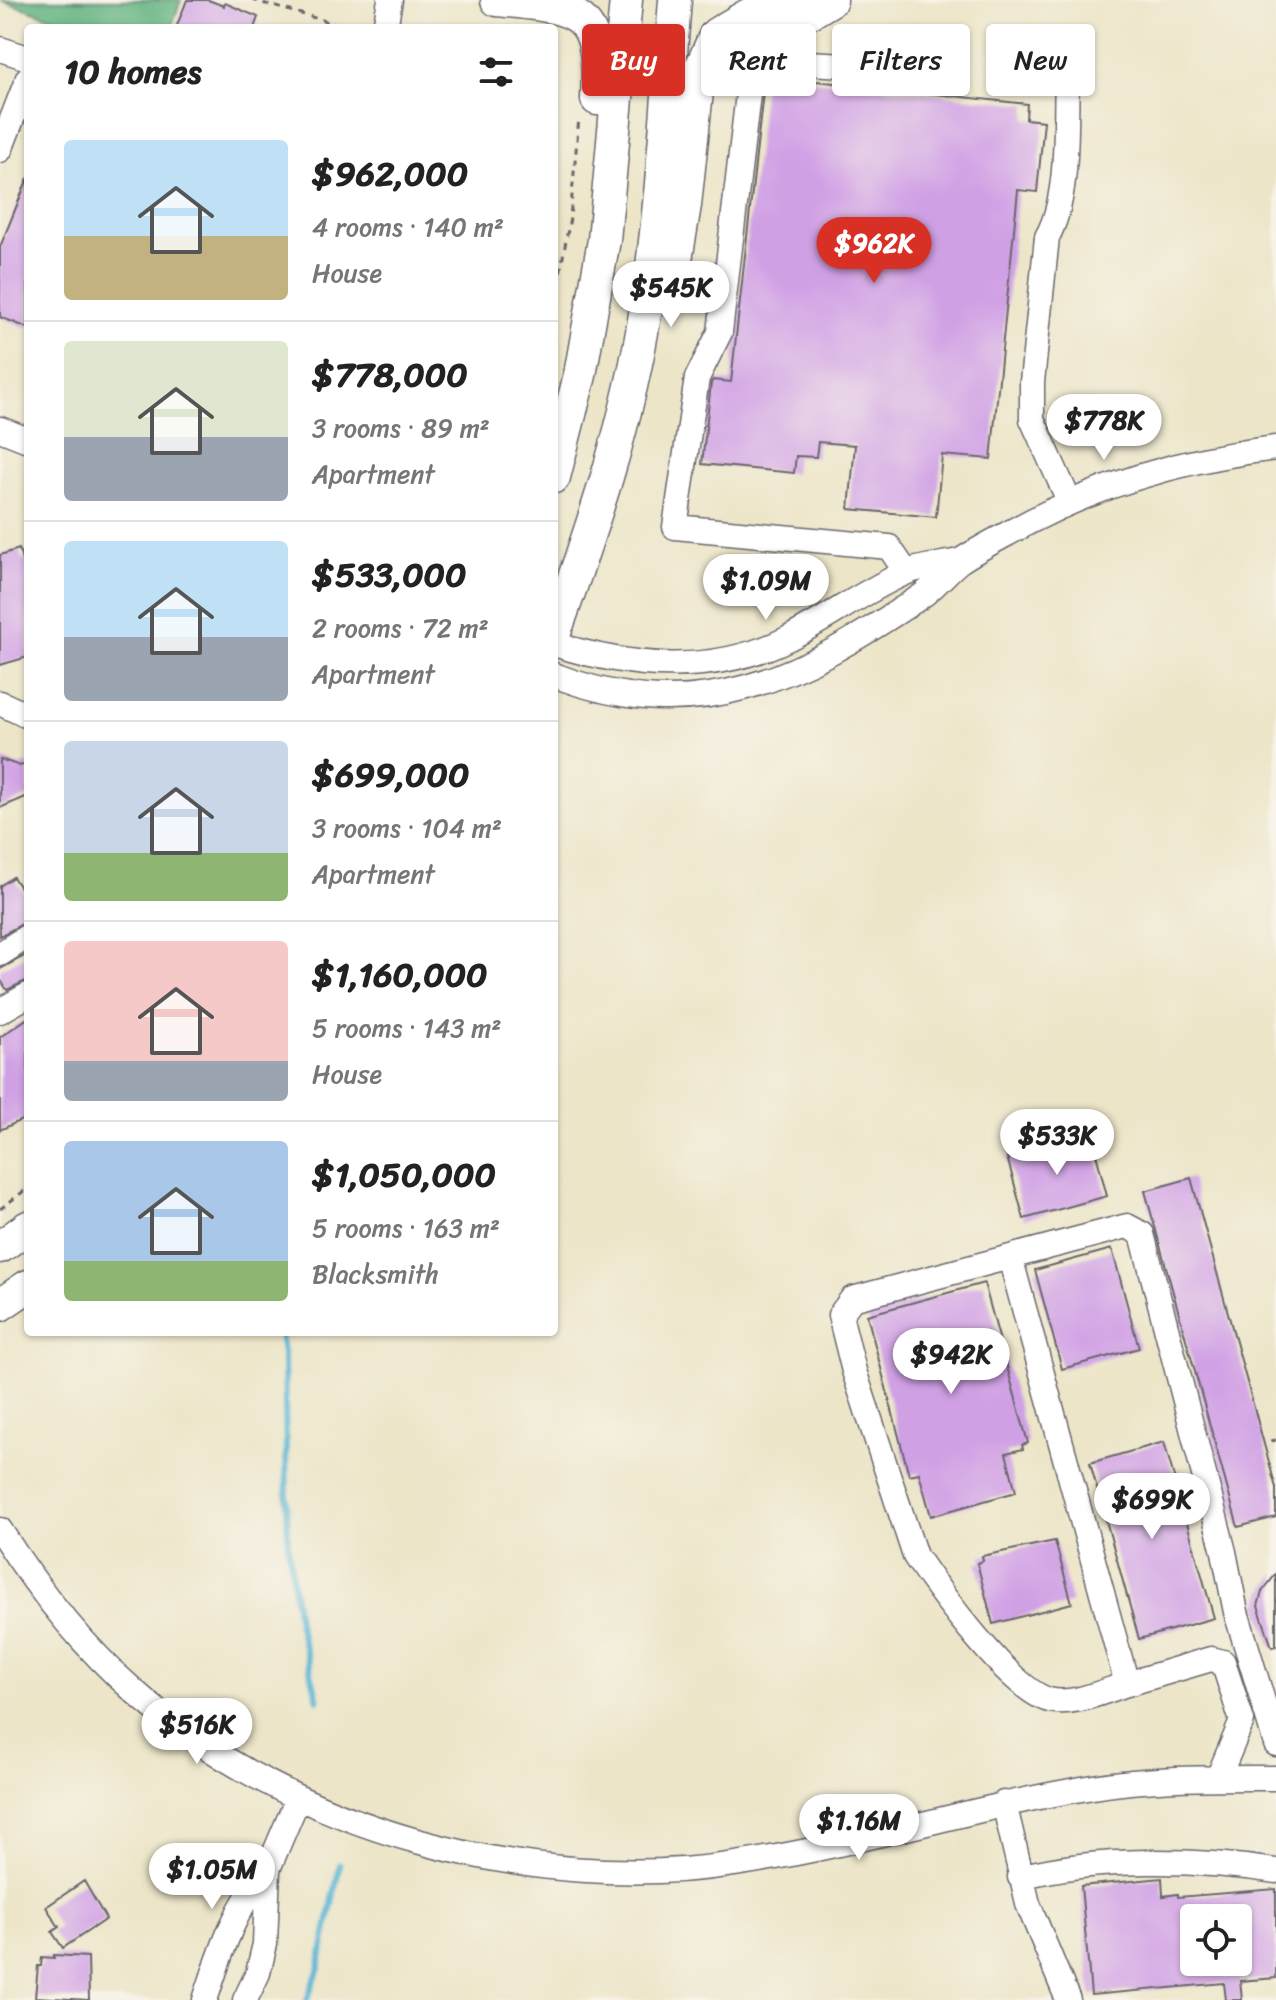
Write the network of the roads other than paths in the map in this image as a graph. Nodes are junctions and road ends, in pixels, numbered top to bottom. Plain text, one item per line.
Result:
1 (390, 0) edge
2 (497, 0) edge
3 (626, 0) edge
4 (675, 0) edge
5 (831, 0) edge
6 (386, 24) edge
7 (0, 49) edge
8 (24, 57) edge
9 (832, 65) edge
10 (24, 88) edge
11 (1066, 96) edge
12 (0, 150) edge
13 (604, 240) junction
14 (646, 310) junction
15 (0, 429) edge
16 (24, 438) edge
17 (1276, 448) edge
18 (558, 461) edge
19 (1069, 501) junction
20 (961, 561) junction
21 (906, 572) junction
22 (558, 623) edge
23 (558, 645) edge
24 (558, 676) edge
25 (0, 703) edge
26 (24, 714) edge
27 (24, 939) edge
28 (0, 954) edge
29 (24, 997) edge
30 (0, 1011) edge
31 (24, 1230) edge
32 (0, 1247) edge
33 (1010, 1257) junction
34 (24, 1289) edge
35 (0, 1305) edge
36 (0, 1530) edge
37 (1127, 1684) junction
38 (1276, 1744) edge
39 (1218, 1778) junction
40 (1276, 1778) edge
41 (298, 1798) junction
42 (1004, 1803) junction
43 (268, 1869) junction
44 (1276, 1871) edge
45 (1020, 1877) junction
46 (208, 1991) edge
47 (246, 1998) edge
48 (1068, 2000) edge

1 - 6 street
2 - 13 main road
3 - 13 main road
4 - 14 main road
5 - 14 main road
7 - 8 street
9 - 21 street
10 - 12 street
11 - 19 street
13 - 18 main road
14 - 22 main road
15 - 16 street
17 - 19 street
19 - 20 street
20 - 21 street
20 - 24 street
21 - 23 street
25 - 26 street
27 - 28 street
29 - 30 street
31 - 32 main road
33 - 37 street
33 - 37 street
33 - 38 street
34 - 35 main road
36 - 41 street
37 - 39 street
39 - 40 street
39 - 42 street
41 - 42 street
41 - 43 street
42 - 45 street
43 - 46 street
43 - 47 street
44 - 45 street
45 - 48 street
46 - 47 street

